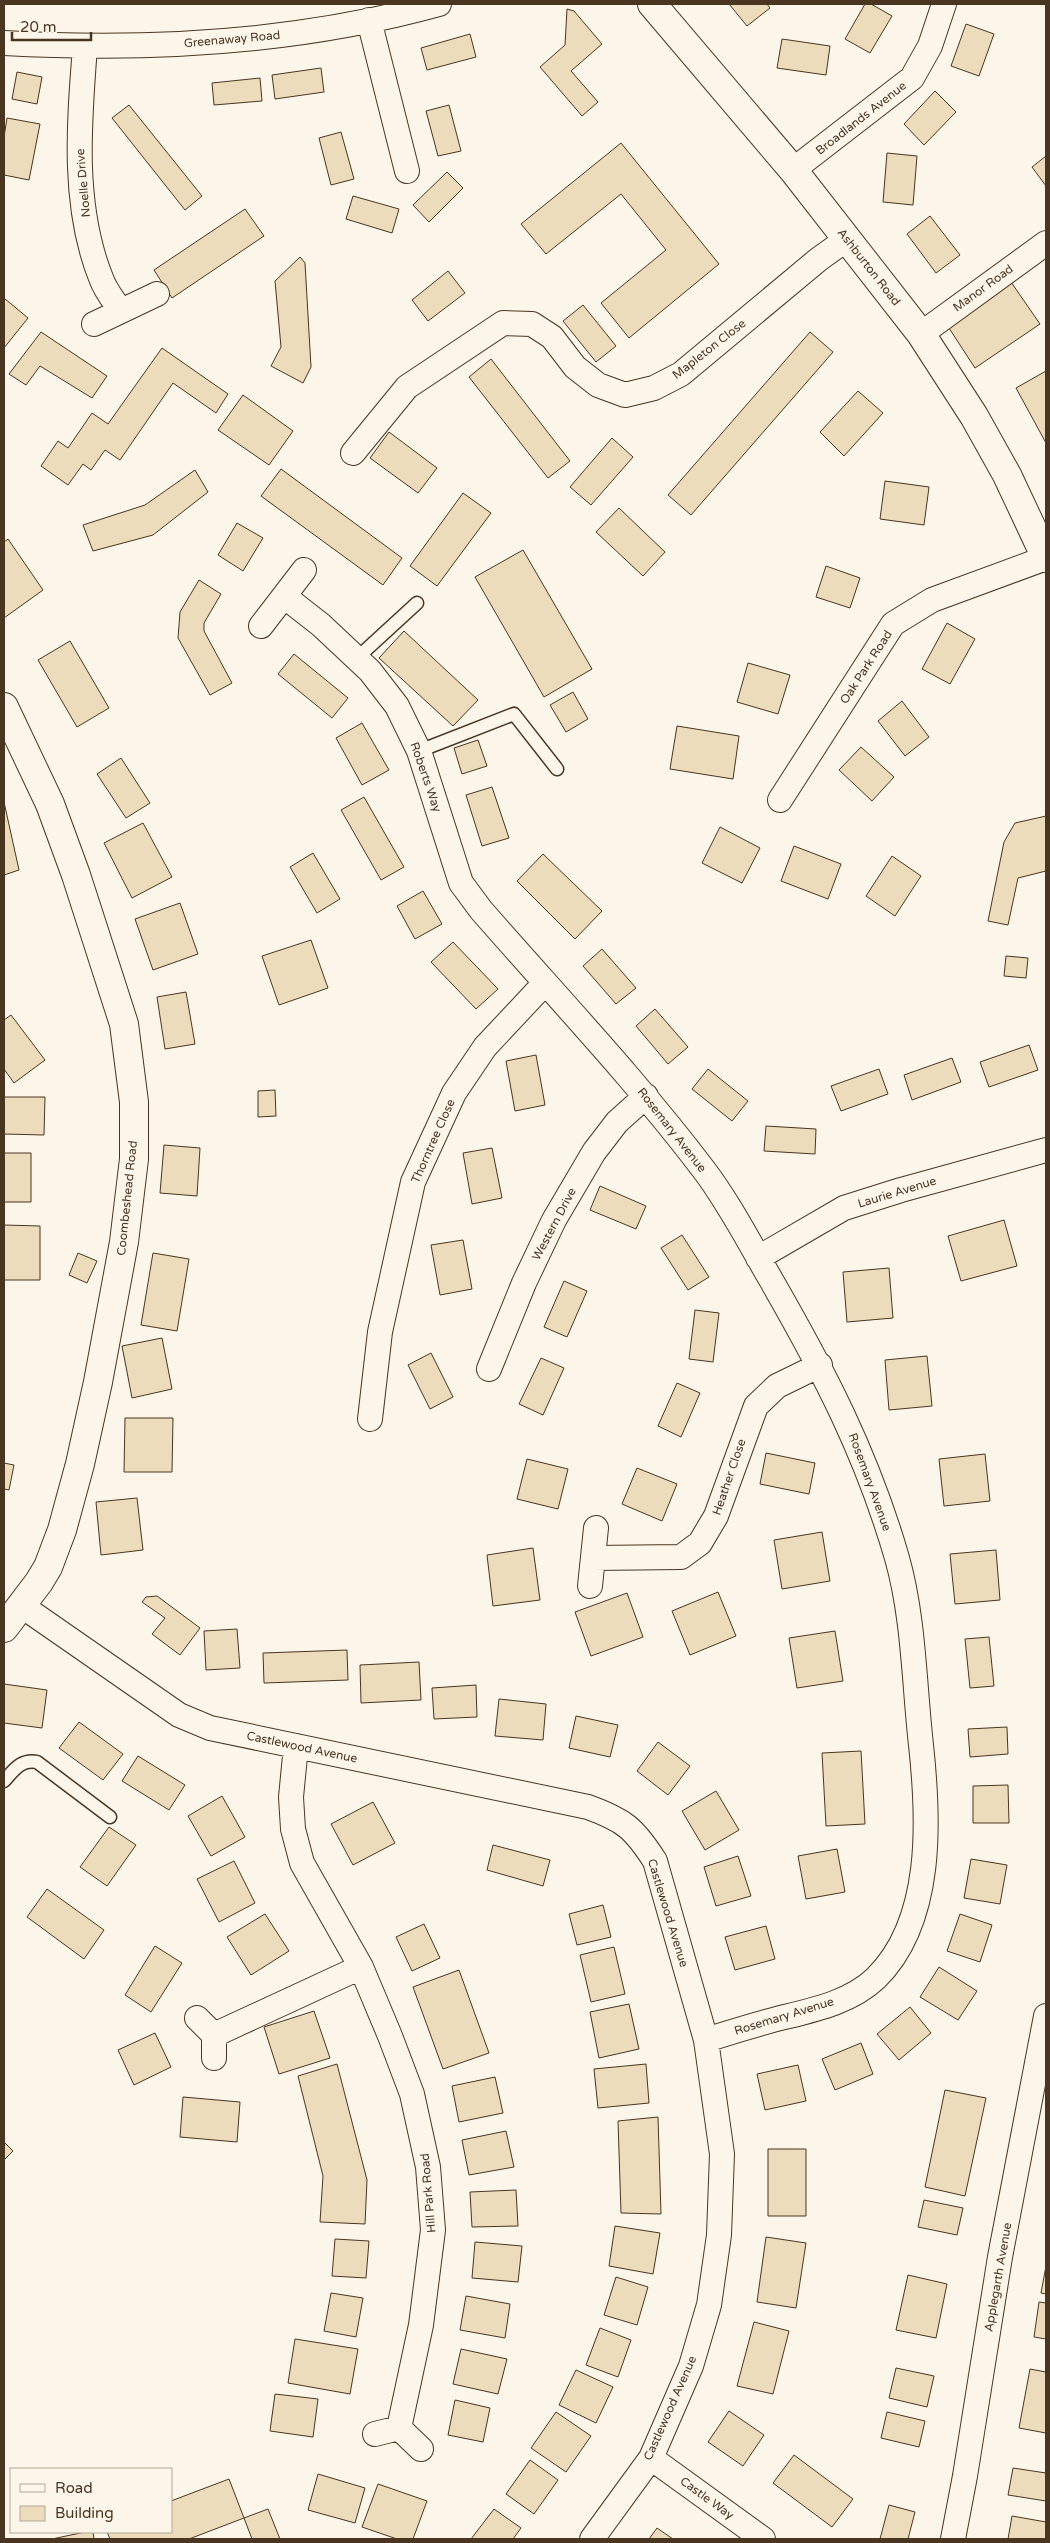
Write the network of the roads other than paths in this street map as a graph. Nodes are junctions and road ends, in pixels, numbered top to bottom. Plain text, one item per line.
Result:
1 (439, 4) edge
2 (652, 4) edge
3 (944, 4) edge
4 (369, 20) junction
5 (4, 43) edge
6 (85, 47) junction
7 (793, 170) junction
8 (407, 171) dead end
9 (847, 239) junction
10 (1046, 243) edge
11 (157, 294) dead end
12 (121, 311) junction
13 (94, 324) dead end
14 (921, 334) junction
15 (354, 453) dead end
16 (1046, 558) edge
17 (304, 570) dead end
18 (284, 596) junction
19 (417, 603) dead end
20 (261, 626) dead end
21 (356, 659) junction
22 (4, 707) edge
23 (419, 751) junction
24 (557, 769) dead end
25 (780, 800) dead end
26 (480, 910) joint
27 (545, 983) junction
28 (646, 1096) junction
29 (1046, 1150) edge
30 (758, 1258) junction
31 (820, 1365) junction
32 (490, 1370) dead end
33 (370, 1419) dead end
34 (596, 1528) dead end
35 (593, 1558) junction
36 (590, 1586) dead end
37 (22, 1606) junction
38 (4, 1628) edge
39 (296, 1746) junction
40 (4, 1781) edge
41 (110, 1817) dead end
42 (361, 1967) junction
43 (1046, 2016) edge
44 (197, 2018) dead end
45 (706, 2040) junction
46 (399, 2428) junction
47 (375, 2434) dead end
48 (421, 2449) dead end
49 (650, 2458) junction
50 (592, 2539) edge
51 (762, 2539) edge
52 (953, 2539) edge

1 - 4 street, Greenaway Road
2 - 7 street, Ashburton Road
3 - 7 street, Broadlands Avenue
4 - 6 street, Greenaway Road
4 - 8 street
5 - 6 street, Greenaway Road
6 - 12 street, Noelle Drive
7 - 9 street, Ashburton Road
9 - 14 street, Ashburton Road
9 - 15 street, Mapleton Close
10 - 14 street, Manor Road
11 - 12 street
12 - 13 street
14 - 16 street, Ashburton Road
16 - 25 street, Oak Park Road
17 - 18 street
18 - 20 street
18 - 21 street, Roberts Way
19 - 21 lane
21 - 23 street, Roberts Way
22 - 37 street, Coombeshead Road
23 - 24 lane
23 - 26 street, Roberts Way
26 - 27 street, Rosemary Avenue
27 - 28 street, Rosemary Avenue
27 - 33 street, Thorntree Close
28 - 30 street, Rosemary Avenue
28 - 32 street, Western Drive
29 - 30 street, Laurie Avenue
30 - 31 street, Rosemary Avenue
31 - 35 street, Heather Close
31 - 45 street, Rosemary Avenue
34 - 35 street
35 - 36 street
37 - 38 street, Coombeshead Road
37 - 39 street, Castlewood Avenue
39 - 42 street, Hill Park Road
39 - 45 street, Castlewood Avenue
40 - 41 lane
42 - 44 street
42 - 46 street, Hill Park Road
43 - 52 street, Applegarth Avenue
45 - 49 street, Castlewood Avenue
46 - 47 street
46 - 48 street
49 - 50 street, Castlewood Avenue
49 - 51 street, Castle Way

